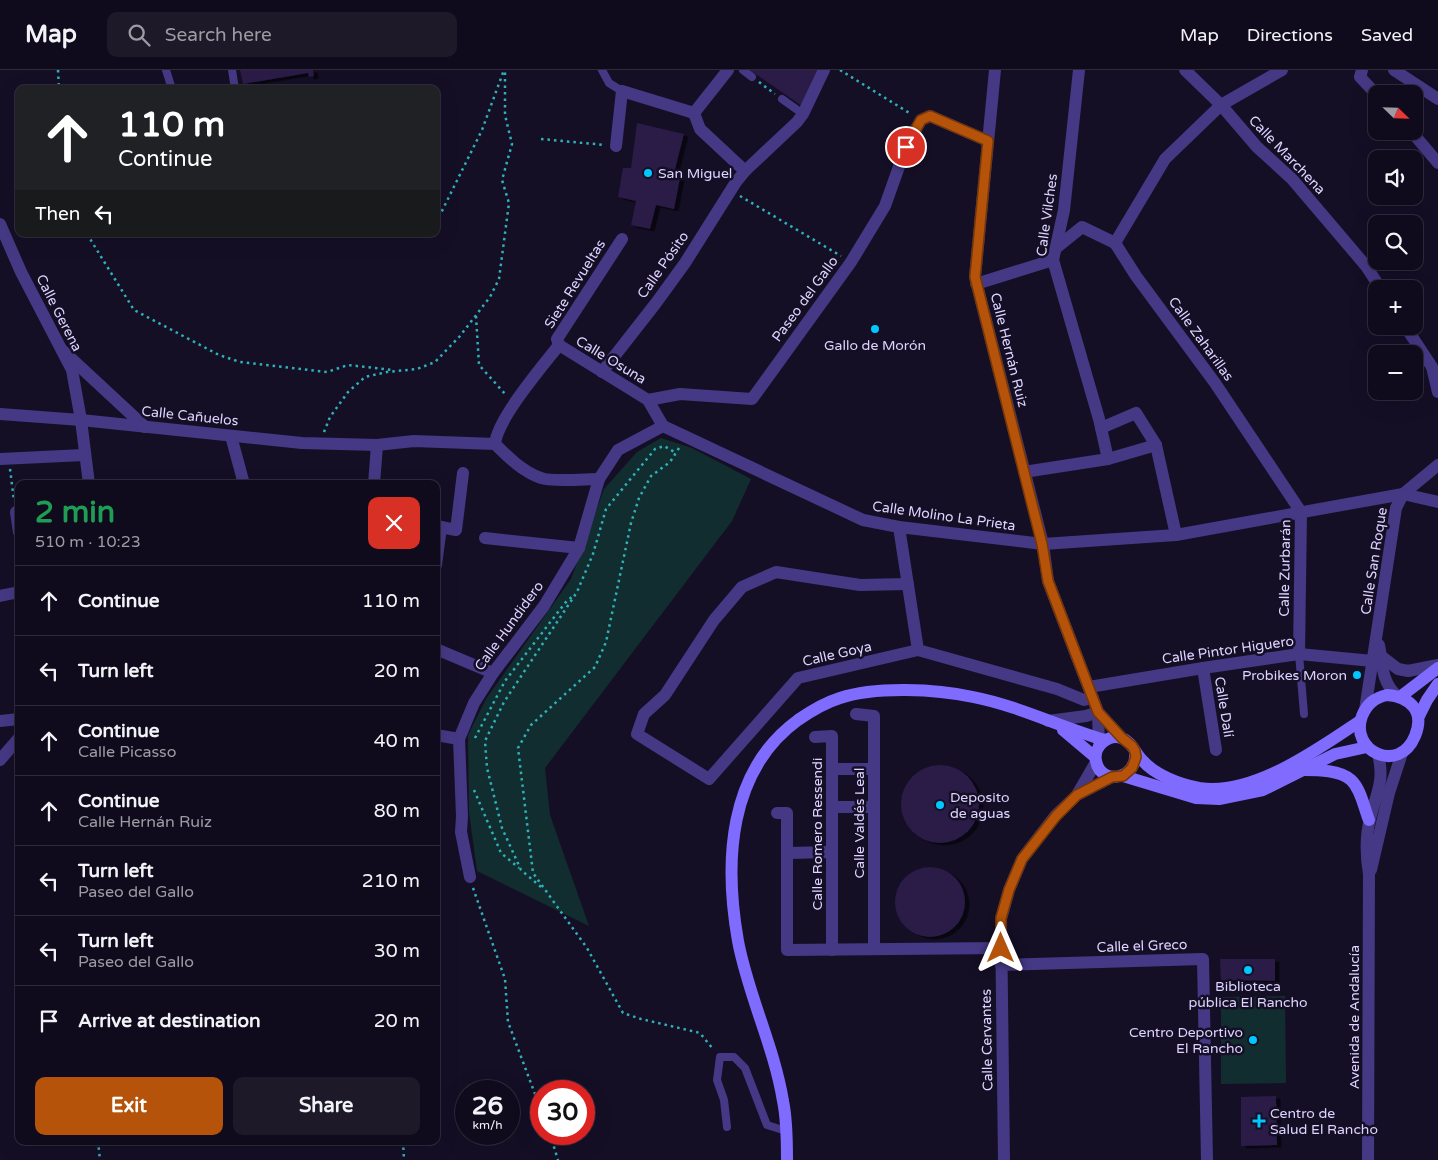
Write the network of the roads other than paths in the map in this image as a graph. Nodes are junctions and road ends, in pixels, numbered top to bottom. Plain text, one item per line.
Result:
1 (166, 70) edge
2 (232, 70) edge
3 (602, 70) edge
4 (728, 70) edge
5 (743, 70) edge
6 (824, 70) edge
7 (995, 70) edge
8 (1079, 70) edge
9 (1185, 70) edge
10 (1282, 70) edge
11 (1362, 70) edge
12 (1394, 70) edge
13 (752, 77) road end
14 (171, 85) edge
15 (234, 85) edge
16 (1368, 86) edge
17 (622, 91) junction
18 (782, 99) road end
19 (1438, 99) edge
20 (1221, 105) junction
21 (694, 113) junction
22 (803, 114) junction
23 (1419, 140) edge
24 (988, 141) junction
25 (616, 146) road end
26 (1438, 163) edge
27 (745, 171) junction
28 (0, 224) edge
29 (622, 239) dead end
30 (1115, 242) junction
31 (1055, 254) junction
32 (1375, 280) edge
33 (976, 284) junction
34 (1412, 335) edge
35 (559, 345) junction
36 (62, 349) junction
37 (602, 372) junction
38 (1438, 392) edge
39 (648, 400) junction
40 (0, 414) edge
41 (81, 420) junction
42 (1100, 423) junction
43 (662, 426) junction
44 (145, 427) junction
45 (231, 436) junction
46 (495, 444) junction
47 (377, 445) junction
48 (1156, 445) junction
49 (84, 455) junction
50 (4, 459) edge
51 (1108, 459) junction
52 (1438, 465) edge
53 (1024, 472) junction
54 (463, 473) dead end
55 (599, 479) junction
56 (88, 480) edge
57 (243, 480) edge
58 (374, 480) edge
59 (1403, 494) junction
60 (1438, 502) edge
61 (1301, 512) junction
62 (440, 527) edge
63 (899, 527) junction
64 (1176, 535) junction
65 (485, 538) dead end
66 (1042, 544) junction
67 (578, 548) junction
68 (908, 584) junction
69 (15, 593) edge
70 (0, 596) edge
71 (918, 650) junction
72 (440, 651) edge
73 (1299, 654) junction
74 (1377, 658) junction
75 (1438, 666) edge
76 (1203, 668) junction
77 (493, 673) junction
78 (1438, 684) edge
79 (1091, 693) junction
80 (1398, 696) junction
81 (1098, 712) junction
82 (856, 714) dead end
83 (1304, 714) dead end
84 (1363, 716) junction
85 (1419, 716) junction
86 (15, 720) edge
87 (0, 722) edge
88 (1053, 723) junction
89 (440, 736) edge
90 (815, 737) dead end
91 (1122, 738) junction
92 (459, 739) junction
93 (15, 743) edge
94 (1099, 748) junction
95 (1216, 750) dead end
96 (1372, 750) junction
97 (1135, 751) junction
98 (1402, 753) junction
99 (0, 760) edge
100 (832, 769) junction
101 (874, 769) junction
102 (1304, 770) junction
103 (1117, 776) junction
104 (1077, 795) junction
105 (832, 807) junction
106 (874, 807) junction
107 (777, 813) dead end
108 (1369, 820) junction
109 (832, 852) junction
110 (787, 853) junction
111 (1370, 874) junction
112 (470, 877) road end
113 (1001, 948) junction
114 (874, 949) junction
115 (832, 950) junction
116 (1001, 965) junction
117 (727, 1128) dead end
118 (786, 1131) junction
119 (787, 1160) edge
120 (1004, 1160) edge
121 (1207, 1160) edge
122 (1368, 1160) edge

1 - 14 lane
2 - 15 lane
3 - 17 lane
4 - 21 street
5 - 13 lane
6 - 22 street, Calle Pósito
7 - 24 street, Calle Hernán Ruiz
8 - 31 street, Calle Vilches
9 - 20 street, Calle Marchena
10 - 20 street
11 - 16 street
12 - 19 street
17 - 21 street
17 - 25 street
18 - 22 lane
20 - 30 street
20 - 32 street, Calle Marchena
21 - 27 street
22 - 27 street, Calle Pósito
23 - 26 street
24 - 33 street, Calle Hernán Ruiz
24 - 39 street, Paseo del Gallo
27 - 37 street, Calle Pósito
28 - 36 street, Calle Gerena
29 - 35 street, Siete Revueltas
30 - 31 street
30 - 61 street, Calle Zaharillas
31 - 33 street
31 - 42 street, Calle Vilches
33 - 53 street, Calle Hernán Ruiz
34 - 38 street
35 - 37 street, Calle Osuna
35 - 46 street
36 - 41 street, Calle Gerena
36 - 44 street
37 - 39 street, Calle Osuna
39 - 43 street
40 - 41 street, Calle Cañuelos
41 - 44 street, Calle Cañuelos
41 - 49 street, Calle Gerena
42 - 48 street
42 - 51 street, Calle Vilches
43 - 55 street, Calle Hundidero
43 - 63 street, Calle Molino La Prieta
44 - 45 street, Calle Cañuelos
45 - 47 street, Calle Cañuelos
45 - 57 street
46 - 47 street, Calle Cañuelos
46 - 55 street
47 - 58 street
48 - 51 street
48 - 64 street
49 - 50 street
49 - 56 street, Calle Gerena
51 - 53 street
52 - 59 street
53 - 66 street, Calle Hernán Ruiz
54 - 62 street
55 - 67 street, Calle Hundidero
59 - 60 street
59 - 61 street
59 - 74 street, Calle San Roque
61 - 64 street, Calle Molino La Prieta
61 - 73 street, Calle Zurbarán
63 - 66 street, Calle Molino La Prieta
63 - 68 street
64 - 66 street, Calle Molino La Prieta
65 - 67 street
66 - 79 street, Calle Hernán Ruiz
67 - 77 street, Calle Hundidero
68 - 71 street
68 - 71 street, Calle Goya
69 - 70 street
71 - 79 street, Calle Goya
72 - 77 street
73 - 74 street, Calle Pintor Higuero
73 - 76 street, Calle Pintor Higuero
73 - 83 lane
74 - 75 street
74 - 80 street, Calle San Roque
74 - 84 street, Calle San Roque
75 - 80 main road
76 - 79 street, Calle Pintor Higuero
76 - 95 street, Calle Dalí
77 - 92 street, Calle Hundidero
78 - 85 main road
79 - 81 street, Calle Hernán Ruiz
80 - 84 main road
80 - 85 main road
81 - 88 street
81 - 91 street
81 - 94 street
82 - 101 street, Calle Valdés Leal
84 - 96 main road
84 - 97 main road
85 - 98 main road
86 - 87 street
88 - 94 main road
88 - 94 main road
88 - 118 main road
89 - 92 street
90 - 100 street, Calle Romero Ressendi
91 - 94 main road
91 - 97 main road
92 - 112 street, Calle Hundidero
93 - 99 street
94 - 103 main road
94 - 104 street, Calle Cervantes
96 - 98 main road
96 - 102 main road
96 - 108 street, Avenida de Andalucía
97 - 103 main road
98 - 111 street, Avenida de Andalucía
100 - 101 street
100 - 105 street, Calle Romero Ressendi
101 - 106 street, Calle Valdés Leal
102 - 103 main road
102 - 108 main road
103 - 104 street, Calle Cervantes
104 - 113 street, Calle Cervantes
105 - 106 street
105 - 109 street, Calle Romero Ressendi
106 - 114 street, Calle Valdés Leal
107 - 110 street
108 - 111 street, Avenida de Andalucía
109 - 110 street
109 - 115 street, Calle Romero Ressendi
110 - 115 street
111 - 122 street, Avenida de Andalucía
113 - 114 street
113 - 116 street, Calle Cervantes
114 - 115 street
116 - 120 street, Calle Cervantes
116 - 121 street, Calle el Greco
117 - 118 lane
118 - 119 main road

